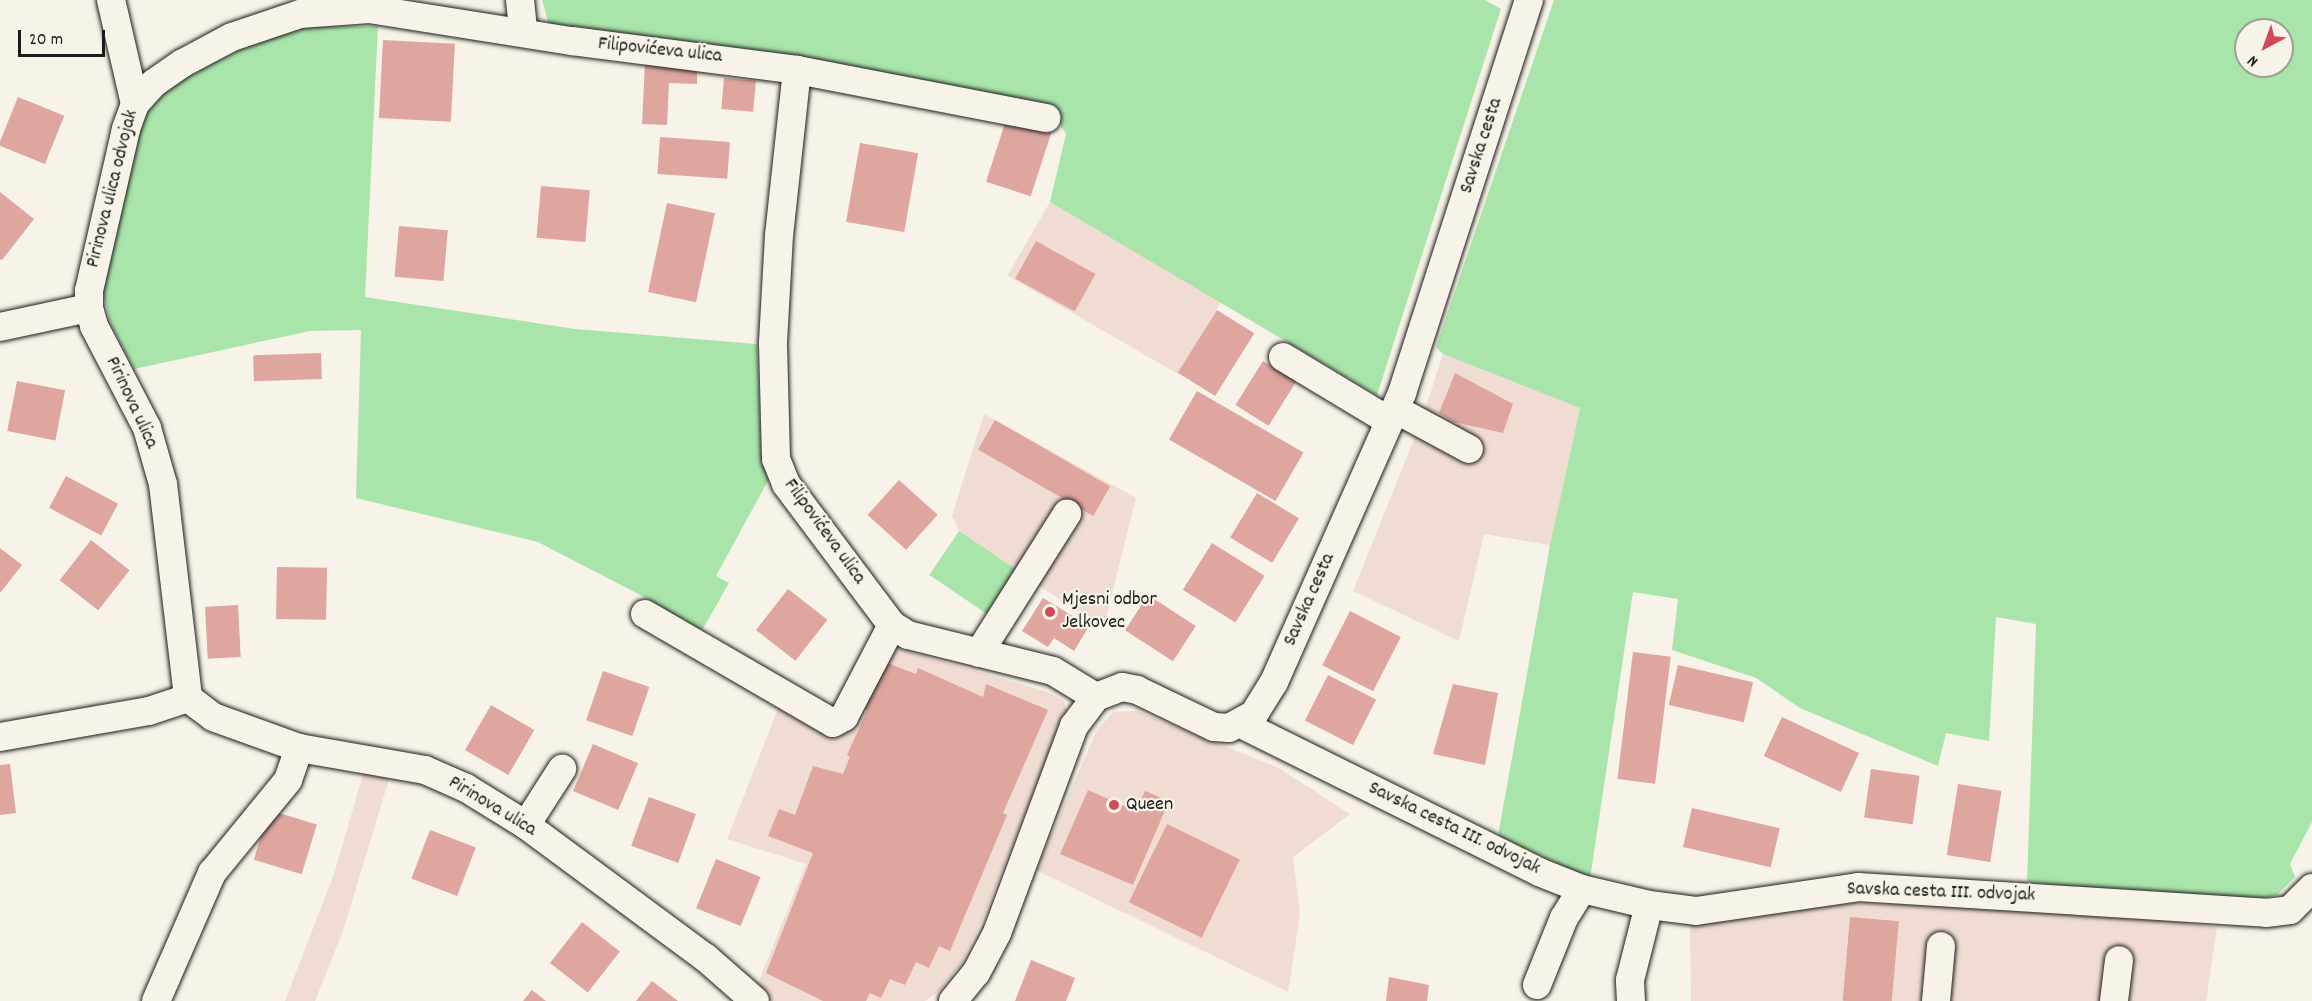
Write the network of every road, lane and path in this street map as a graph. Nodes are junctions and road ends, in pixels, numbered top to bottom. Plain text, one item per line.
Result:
1 (111, 0) edge
2 (520, 0) edge
3 (1529, 0) edge
4 (523, 31) junction
5 (797, 70) junction
6 (135, 104) junction
7 (1046, 118) dead end
8 (89, 308) junction
9 (0, 327) edge
10 (1283, 357) dead end
11 (1392, 415) junction
12 (1469, 449) dead end
13 (1067, 514) dead end
14 (645, 614) dead end
15 (892, 625) junction
16 (979, 653) junction
17 (1096, 697) junction
18 (188, 698) junction
19 (1241, 724) junction
20 (0, 737) edge
21 (299, 748) junction
22 (562, 769) dead end
23 (526, 825) junction
24 (2312, 888) edge
25 (1582, 890) junction
26 (1649, 905) junction
27 (1941, 946) dead end
28 (2119, 960) dead end
29 (1537, 986) dead end
30 (156, 1001) edge
31 (755, 1001) edge
32 (953, 1001) edge
33 (1631, 1001) edge
34 (1936, 1001) edge
35 (2114, 1001) edge

1 - 6 street, Pirinova ulica odvojak
2 - 4 street
3 - 11 street, Savska cesta
4 - 5 street, Filipovićeva ulica
4 - 6 street, Filipovićeva ulica
5 - 7 street, Filipovićeva ulica
5 - 15 street, Filipovićeva ulica
6 - 8 street, Pirinova ulica odvojak
8 - 9 street
8 - 18 street, Pirinova ulica
10 - 11 street
11 - 12 street
11 - 19 street, Savska cesta
13 - 16 street
14 - 15 street
15 - 16 street, Filipovićeva ulica
16 - 17 street, Filipovićeva ulica
17 - 19 street
17 - 32 street
18 - 20 street
18 - 21 street, Pirinova ulica
19 - 25 street, Savska cesta III. odvojak
21 - 23 street, Pirinova ulica
21 - 30 street
22 - 23 street
23 - 31 street, Pirinova ulica
24 - 26 street, Savska cesta III. odvojak
25 - 26 street, Savska cesta III. odvojak
25 - 29 street
26 - 33 street
27 - 34 street
28 - 35 street

